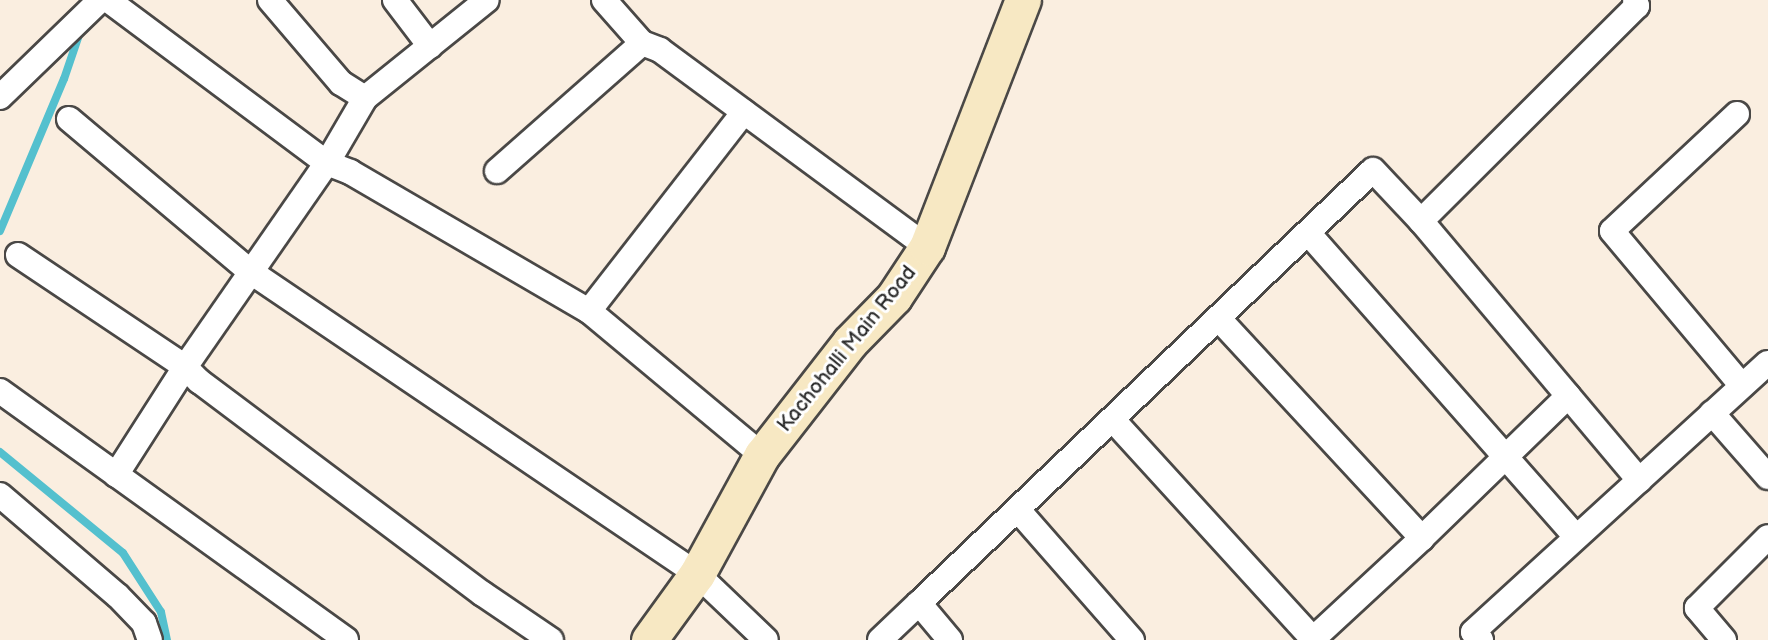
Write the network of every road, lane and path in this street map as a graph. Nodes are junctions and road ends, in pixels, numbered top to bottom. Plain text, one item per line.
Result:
1 (100, 0) edge
2 (108, 0) edge
3 (270, 0) edge
4 (395, 0) edge
5 (487, 0) edge
6 (604, 0) edge
7 (1023, 0) edge
8 (1635, 0) edge
9 (642, 43) junction
10 (430, 46) junction
11 (0, 97) edge
12 (365, 98) junction
13 (744, 112) junction
14 (1737, 114) dead end
15 (69, 119) dead end
16 (327, 163) junction
17 (497, 171) dead end
18 (1421, 221) junction
19 (1309, 234) junction
20 (927, 247) junction
21 (18, 255) dead end
22 (251, 272) junction
23 (589, 312) junction
24 (1219, 319) junction
25 (1768, 363) edge
26 (185, 367) junction
27 (1742, 386) junction
28 (0, 391) edge
29 (1568, 396) junction
30 (1712, 414) junction
31 (1113, 420) junction
32 (1506, 454) junction
33 (762, 455) junction
34 (116, 475) junction
35 (1768, 477) edge
36 (1639, 480) junction
37 (0, 495) edge
38 (1018, 510) junction
39 (1575, 536) junction
40 (1768, 537) edge
41 (1422, 538) junction
42 (697, 574) junction
43 (919, 603) junction
44 (1473, 637) edge
45 (150, 640) edge
46 (346, 640) edge
47 (551, 640) edge
48 (649, 640) edge
49 (766, 640) edge
50 (880, 640) edge
51 (950, 640) edge
52 (1132, 640) edge
53 (1313, 640) edge
54 (1724, 640) edge

1 - 11 street
2 - 16 street
3 - 12 street
4 - 10 street
5 - 10 street
6 - 9 street
7 - 20 street, Kachohalli Main Road
8 - 18 street
9 - 13 street
9 - 17 street
10 - 12 street
12 - 16 street
13 - 20 street
13 - 23 street
14 - 27 street
15 - 22 street
16 - 22 street
16 - 23 street
18 - 19 street
18 - 29 street
19 - 24 street
19 - 32 street
20 - 33 street, Kachohalli Main Road
21 - 26 street
22 - 26 street
22 - 42 street
23 - 33 street
24 - 31 street
24 - 41 street
25 - 27 street
26 - 34 street
26 - 47 street
27 - 30 street
28 - 34 street
29 - 32 street
29 - 36 street
30 - 35 street
30 - 36 street
31 - 38 street
31 - 53 street
32 - 39 street
32 - 41 street
33 - 42 street, Kachohalli Main Road
34 - 46 street
36 - 39 street
37 - 45 street
38 - 43 street
38 - 52 street
39 - 44 street
40 - 54 street
41 - 53 street
42 - 48 street, Kachohalli Main Road
42 - 49 street
43 - 50 street
43 - 51 street

